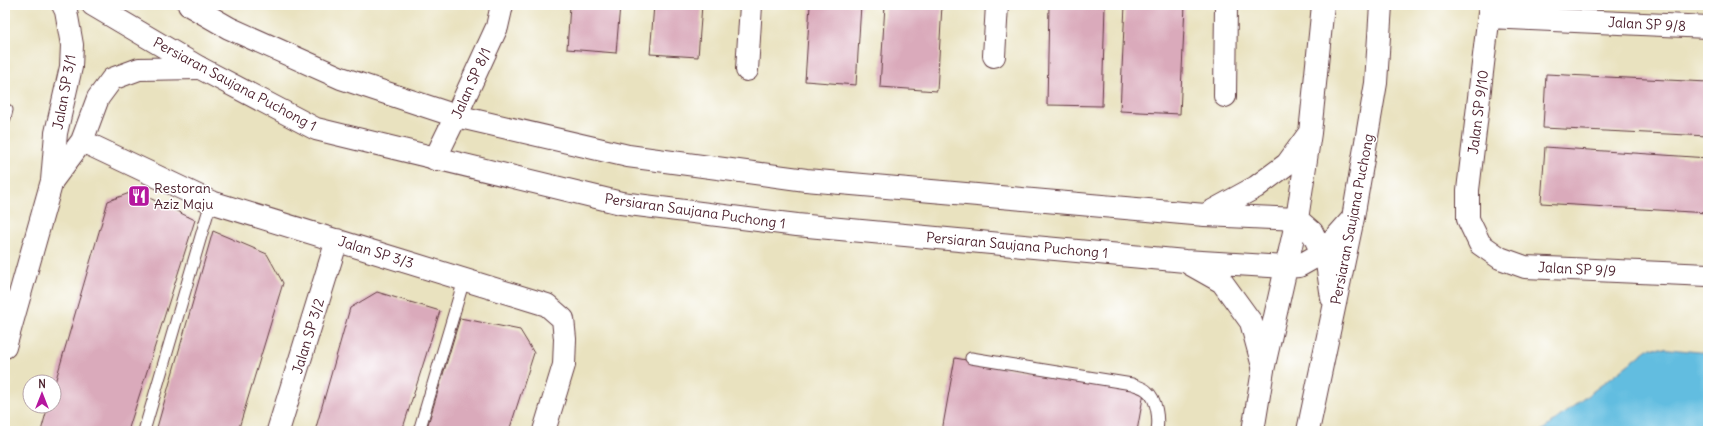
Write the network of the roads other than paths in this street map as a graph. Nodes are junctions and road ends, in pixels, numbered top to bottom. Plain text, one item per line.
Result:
1 (63, 5) edge
2 (93, 5) edge
3 (189, 5) edge
4 (502, 5) edge
5 (751, 5) edge
6 (997, 5) edge
7 (1226, 5) edge
8 (1324, 5) edge
9 (1381, 5) edge
10 (1490, 11) edge
11 (1708, 27) edge
12 (994, 56) dead end
13 (200, 68) junction
14 (747, 70) dead end
15 (1225, 96) dead end
16 (456, 116) junction
17 (1310, 133) junction
18 (82, 140) junction
19 (435, 158) junction
20 (52, 181) junction
21 (211, 202) junction
22 (1205, 215) junction
23 (1353, 218) junction
24 (1297, 219) junction
25 (1468, 219) joint
26 (338, 240) junction
27 (1322, 252) junction
28 (1185, 261) junction
29 (1287, 267) junction
30 (1708, 276) edge
31 (464, 280) junction
32 (1333, 319) junction
33 (5, 347) edge
34 (971, 358) dead end
35 (1263, 370) junction
36 (144, 431) edge
37 (278, 431) edge
38 (419, 431) edge
39 (544, 431) edge
40 (1157, 431) edge
41 (1253, 431) edge
42 (1308, 431) edge

1 - 20 street, Jalan SP 3/1
2 - 13 street, Persiaran Saujana Puchong 1
3 - 16 street
4 - 16 street, Jalan SP 8/1
5 - 14 street
6 - 12 street
7 - 15 street
8 - 17 street
9 - 23 street, Persiaran Saujana Puchong
10 - 11 street, Jalan SP 9/8
10 - 25 street, Jalan SP 9/10
13 - 18 street, Jalan SP 3/1
13 - 19 street, Persiaran Saujana Puchong 1
16 - 19 street, Jalan SP 8/1
16 - 22 street
17 - 22 street
17 - 24 street
18 - 20 street, Jalan SP 3/1
18 - 21 street, Jalan SP 3/3
19 - 28 street, Persiaran Saujana Puchong 1
20 - 33 street, Jalan SP 3/1
21 - 26 street, Jalan SP 3/3
21 - 36 lane
22 - 24 street
23 - 27 street, Persiaran Saujana Puchong 1
23 - 32 street, Persiaran Saujana Puchong
24 - 27 street
24 - 29 street
25 - 30 street, Jalan SP 9/9
26 - 31 street, Jalan SP 3/3
26 - 37 street, Jalan SP 3/2
27 - 29 street, Persiaran Saujana Puchong 1
27 - 32 street
28 - 29 street, Persiaran Saujana Puchong 1
28 - 35 street
29 - 35 street
31 - 38 lane
31 - 39 street, Jalan SP 3/3
32 - 42 street, Persiaran Saujana Puchong
34 - 40 lane
35 - 41 street

